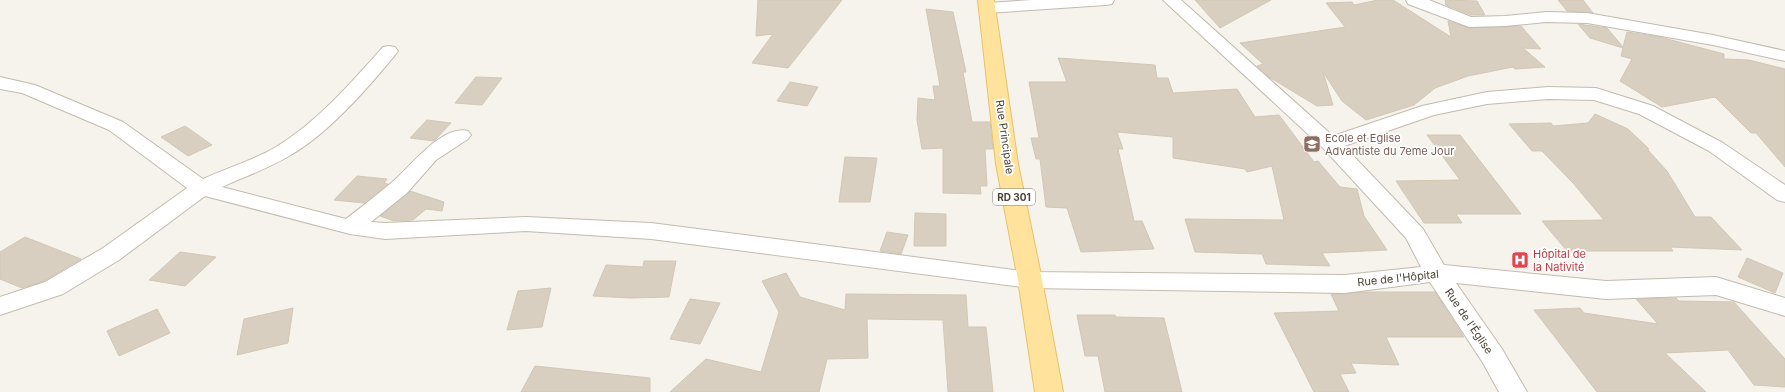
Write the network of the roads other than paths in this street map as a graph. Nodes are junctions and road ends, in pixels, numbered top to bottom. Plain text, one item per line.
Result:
1 (1106, 0) edge
2 (1172, 0) edge
3 (1414, 0) edge
4 (987, 4) edge
5 (389, 51) dead end
6 (1785, 56) edge
7 (0, 83) edge
8 (460, 135) dead end
9 (1330, 144) junction
10 (201, 188) junction
11 (1785, 195) edge
12 (350, 227) junction
13 (1436, 273) junction
14 (1030, 280) junction
15 (0, 306) edge
16 (1785, 307) edge
17 (1049, 392) edge
18 (1513, 392) edge

1 - 4 street
2 - 9 street, Rue de l'Église
3 - 6 street
4 - 14 main road, Rue Principale / RD 301
5 - 10 street
7 - 10 street
8 - 12 street
9 - 11 street
9 - 13 street, Rue de l'Église
10 - 12 street, Rue de l'Hôpital
10 - 15 street
12 - 14 street, Rue de l'Hôpital
13 - 14 street, Rue de l'Hôpital
13 - 16 street, Rue de l'Hôpital
13 - 18 street, Rue de l'Église
14 - 17 main road, Rue Principale / RD 301

